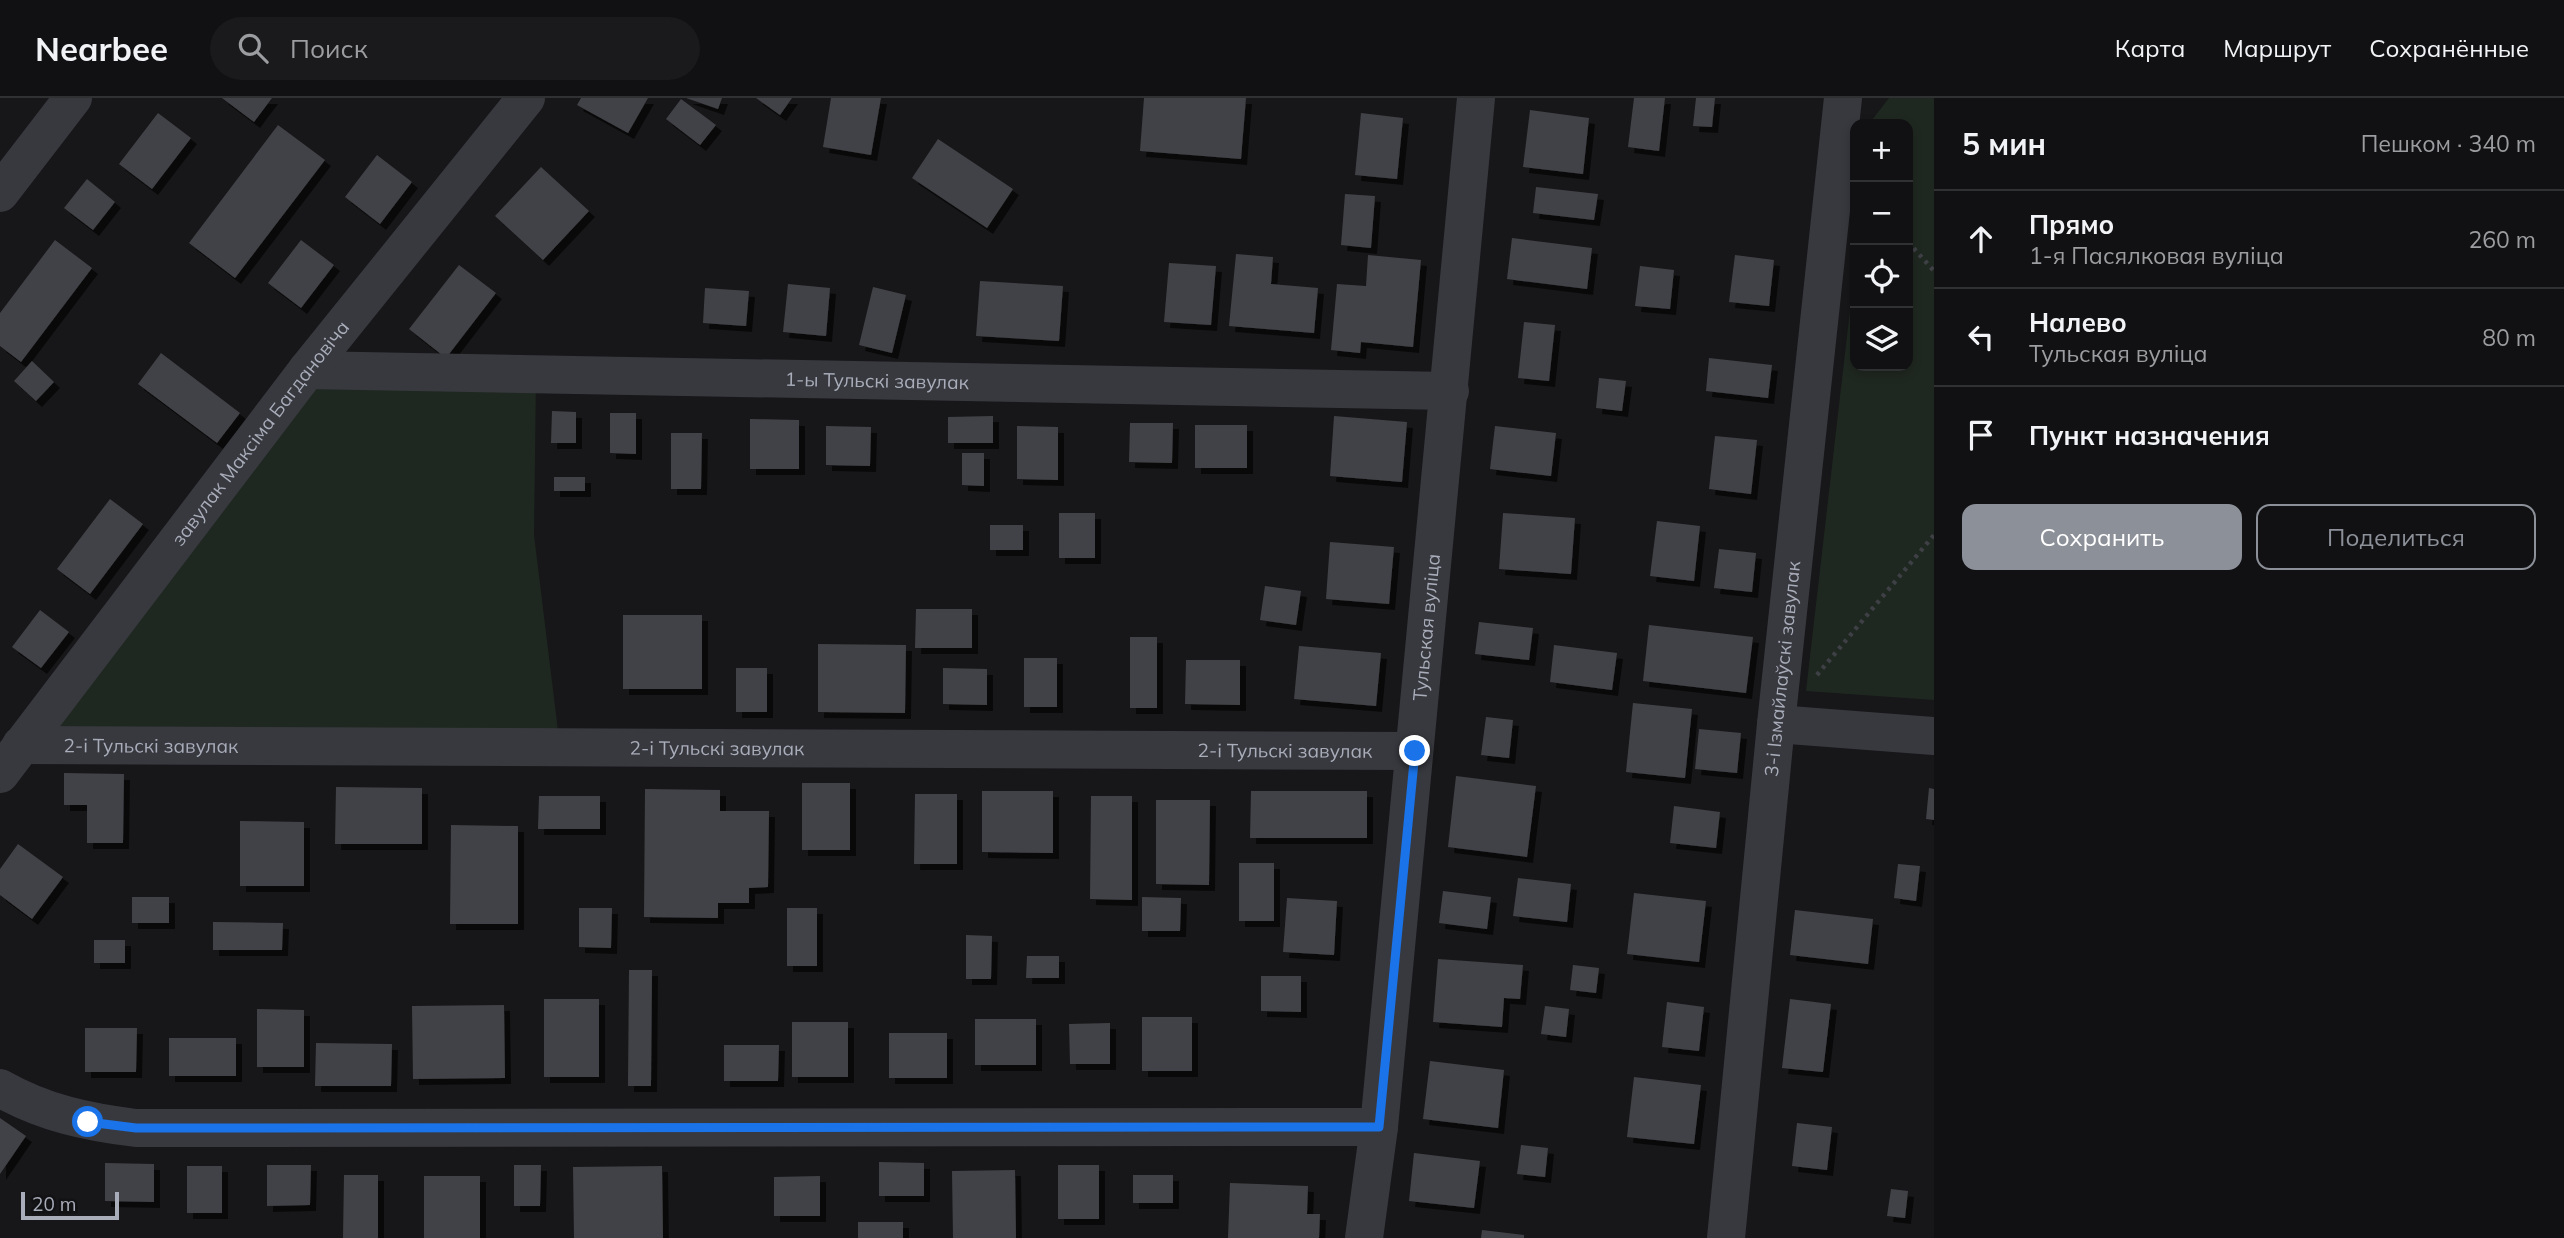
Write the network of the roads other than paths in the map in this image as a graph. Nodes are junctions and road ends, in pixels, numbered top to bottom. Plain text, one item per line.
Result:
1 (73, 98) edge
2 (526, 98) edge
3 (1476, 98) edge
4 (1843, 98) edge
5 (0, 193) edge
6 (307, 370) junction
7 (1450, 391) junction
8 (1776, 724) junction
9 (1934, 736) edge
10 (1415, 751) junction
11 (10, 759) edge
12 (0, 1088) edge
13 (1379, 1127) junction
14 (1364, 1238) edge
15 (1726, 1238) edge

1 - 5 street
2 - 6 street, завулак Максіма Багдановіча
3 - 7 street, Тульская вуліца
4 - 8 street, 3-і Ізмайлаўскі завулак
6 - 7 street, 1-ы Тульскі завулак
6 - 11 street, завулак Максіма Багдановіча
7 - 10 street, Тульская вуліца
8 - 9 street
8 - 15 street, 3-і Ізмайлаўскі завулак
10 - 11 street, 2-і Тульскі завулак
10 - 13 street, Тульская вуліца
12 - 13 street
13 - 14 street, Тульская вуліца

